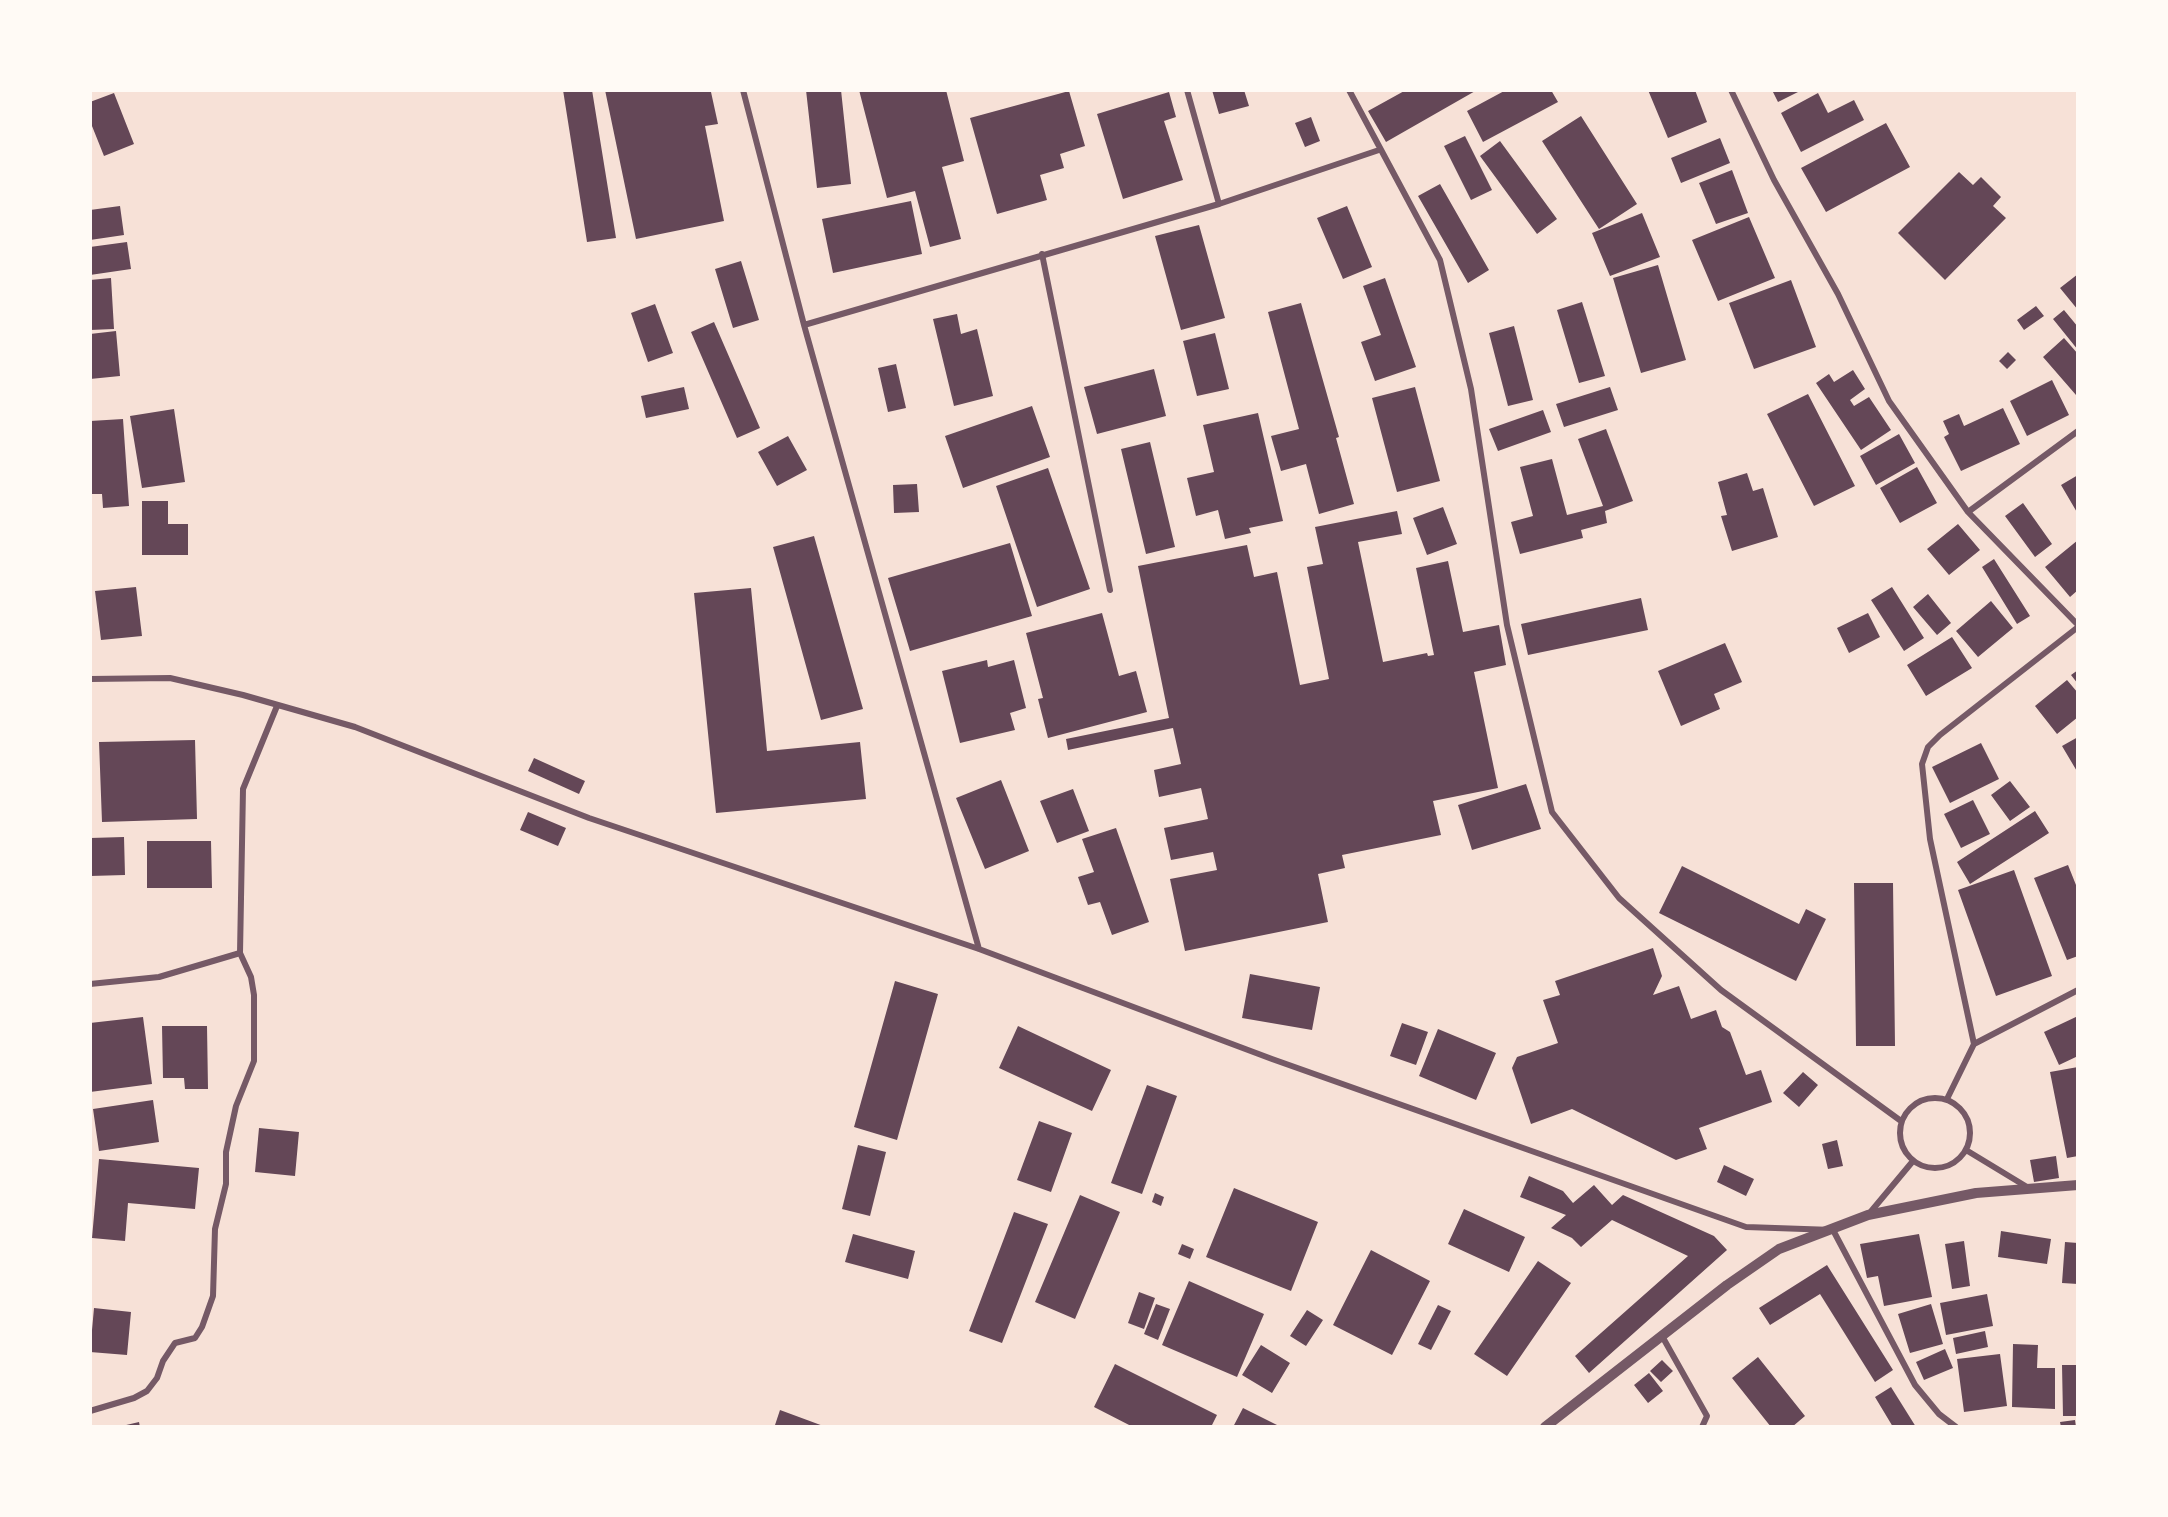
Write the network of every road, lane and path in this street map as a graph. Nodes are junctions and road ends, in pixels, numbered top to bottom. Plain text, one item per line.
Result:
1 (743, 90) edge
2 (1187, 90) edge
3 (1349, 90) edge
4 (1731, 90) edge
5 (1379, 150) junction
6 (1220, 204) junction
7 (1042, 254) junction
8 (804, 325) junction
9 (2078, 431) edge
10 (1968, 512) junction
11 (1110, 590) dead end
12 (2078, 626) edge
13 (90, 679) edge
14 (277, 706) junction
15 (979, 949) junction
16 (240, 953) junction
17 (90, 984) edge
18 (2078, 990) edge
19 (1974, 1044) junction
20 (1947, 1099) junction
21 (1901, 1120) junction
22 (1966, 1150) junction
23 (1913, 1161) junction
24 (2078, 1185) edge
25 (2029, 1188) junction
26 (1868, 1215) junction
27 (1833, 1230) junction
28 (1662, 1336) junction
29 (90, 1411) edge
30 (1545, 1427) edge
31 (1702, 1427) edge
32 (1956, 1427) edge

1 - 8 street
2 - 6 street
3 - 5 street
4 - 10 street
5 - 6 street
5 - 21 street
6 - 7 street
7 - 8 street
7 - 11 street
8 - 15 street
9 - 10 street
10 - 12 street
12 - 19 street
13 - 14 street
14 - 15 street
14 - 16 street
15 - 27 street
16 - 17 street
16 - 29 street
18 - 19 street
19 - 20 street
20 - 21 street
20 - 22 street
21 - 23 street
22 - 23 street
22 - 25 street
23 - 26 street
24 - 25 street
25 - 26 street
26 - 27 street
27 - 28 street
27 - 32 street
28 - 30 street
28 - 31 street

